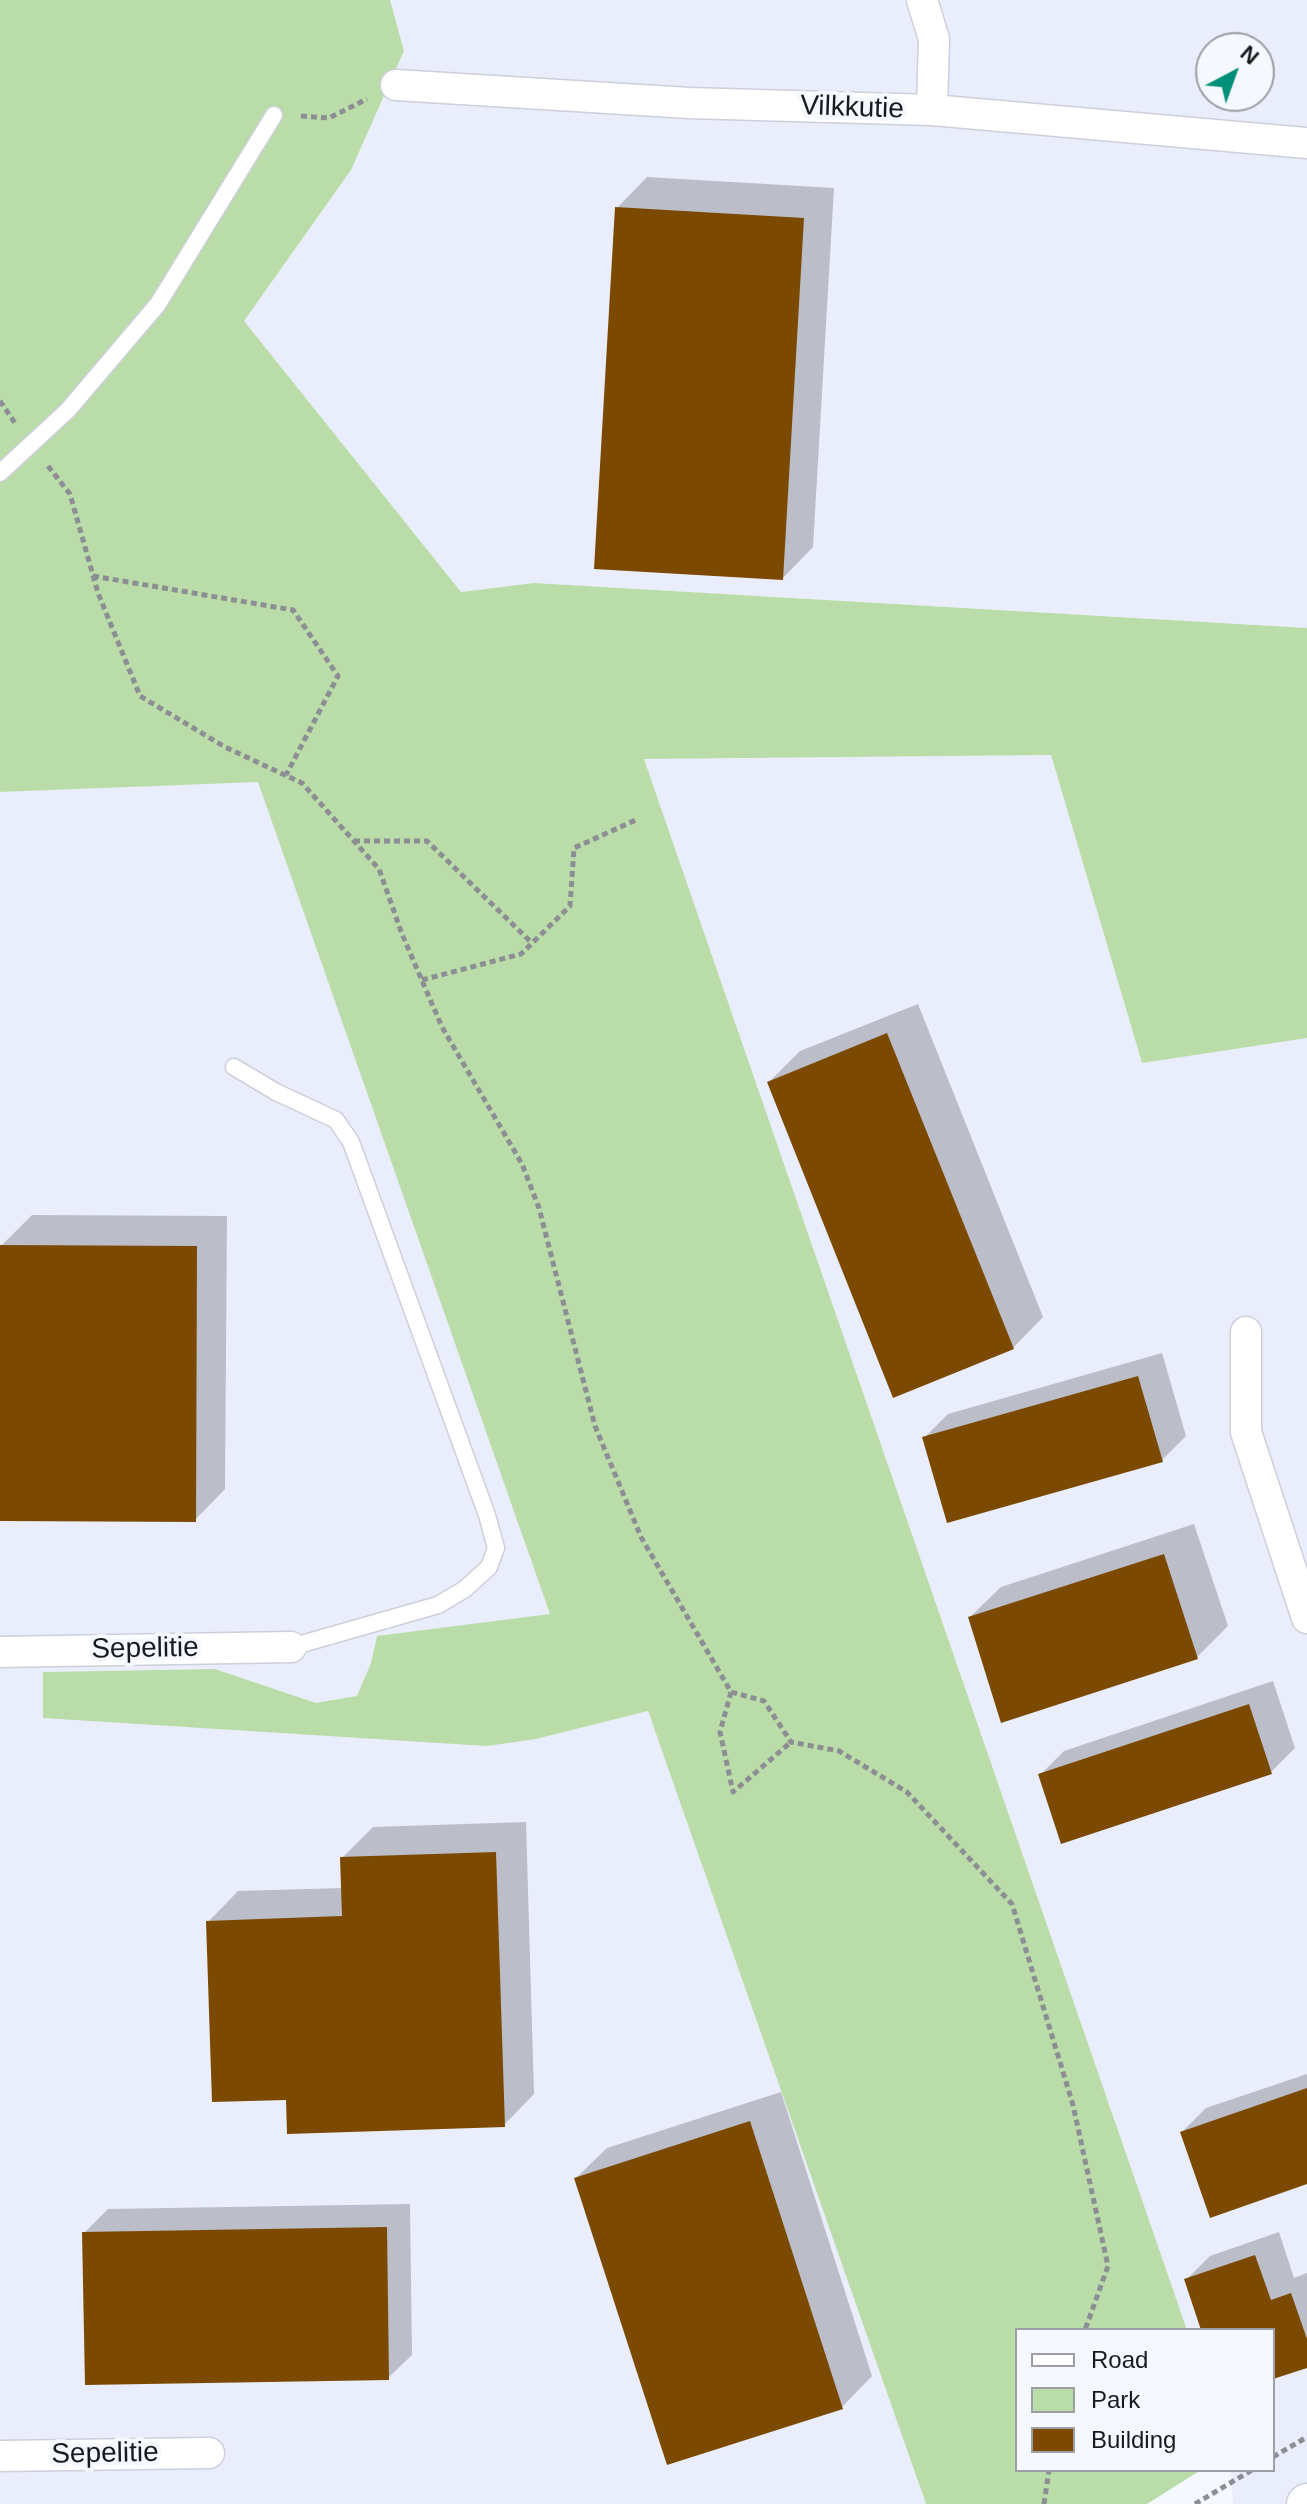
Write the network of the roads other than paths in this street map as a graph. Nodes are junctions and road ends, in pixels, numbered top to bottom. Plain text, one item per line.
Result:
1 (922, 0) edge
2 (396, 85) road end
3 (932, 110) junction
4 (274, 115) road end
5 (1307, 143) edge
6 (0, 473) edge
7 (234, 1067) dead end
8 (1246, 1332) dead end
9 (1307, 1618) edge
10 (291, 1647) joint
11 (0, 1652) edge
12 (209, 2453) dead end
13 (0, 2456) edge

1 - 3 street
2 - 3 street, Vilkkutie
3 - 5 street, Vilkkutie
4 - 6 lane
7 - 10 lane
8 - 9 street
10 - 11 street, Sepelitie
12 - 13 street, Sepelitie

